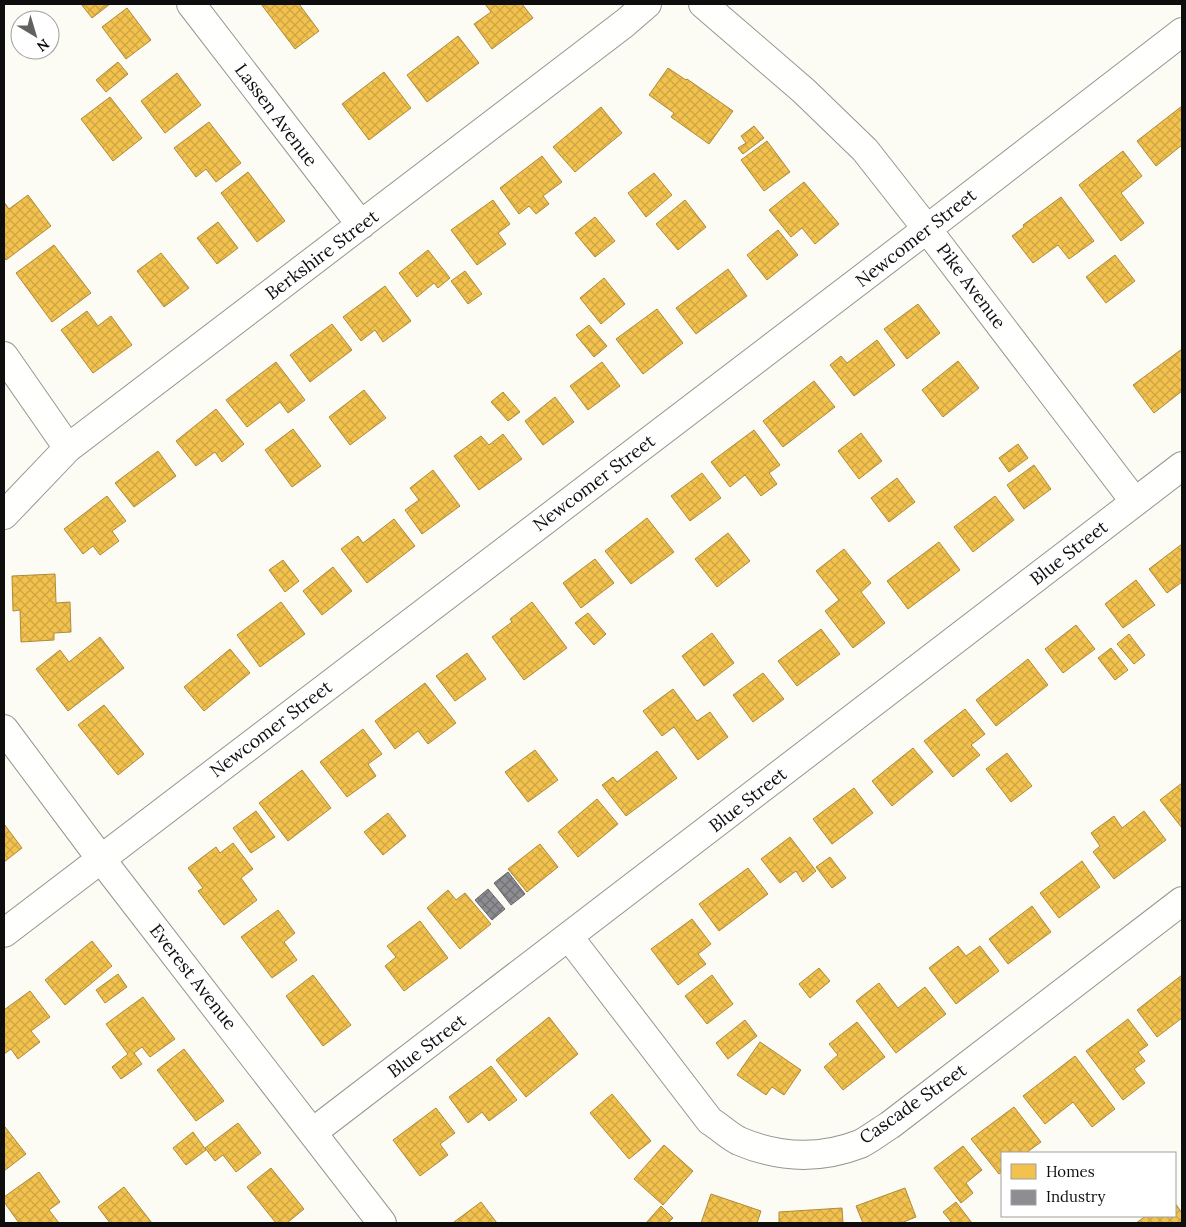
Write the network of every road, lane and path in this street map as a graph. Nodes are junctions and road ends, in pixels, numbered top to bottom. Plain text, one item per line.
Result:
1 (191, 4) edge
2 (647, 4) edge
3 (703, 4) edge
4 (1182, 32) edge
5 (361, 226) junction
6 (928, 229) junction
7 (4, 356) edge
8 (68, 448) junction
9 (1182, 466) edge
10 (1136, 502) junction
11 (4, 515) edge
12 (4, 729) edge
13 (101, 858) junction
14 (1182, 901) edge
15 (4, 933) edge
16 (569, 937) junction
17 (313, 1132) junction
18 (382, 1223) edge

1 - 5 street, Lassen Avenue
2 - 5 street, Berkshire Street
3 - 6 street, Pike Avenue
4 - 6 street, Newcomer Street
5 - 8 street, Berkshire Street
6 - 10 street, Pike Avenue
6 - 13 street, Newcomer Street
7 - 8 street
8 - 11 street, Berkshire Street
9 - 10 street, Blue Street
10 - 16 street, Blue Street
12 - 13 street, Everest Avenue
13 - 15 street, Newcomer Street
13 - 17 street, Everest Avenue
14 - 16 street, Cascade Street
16 - 17 street, Blue Street
17 - 18 street, Everest Avenue

